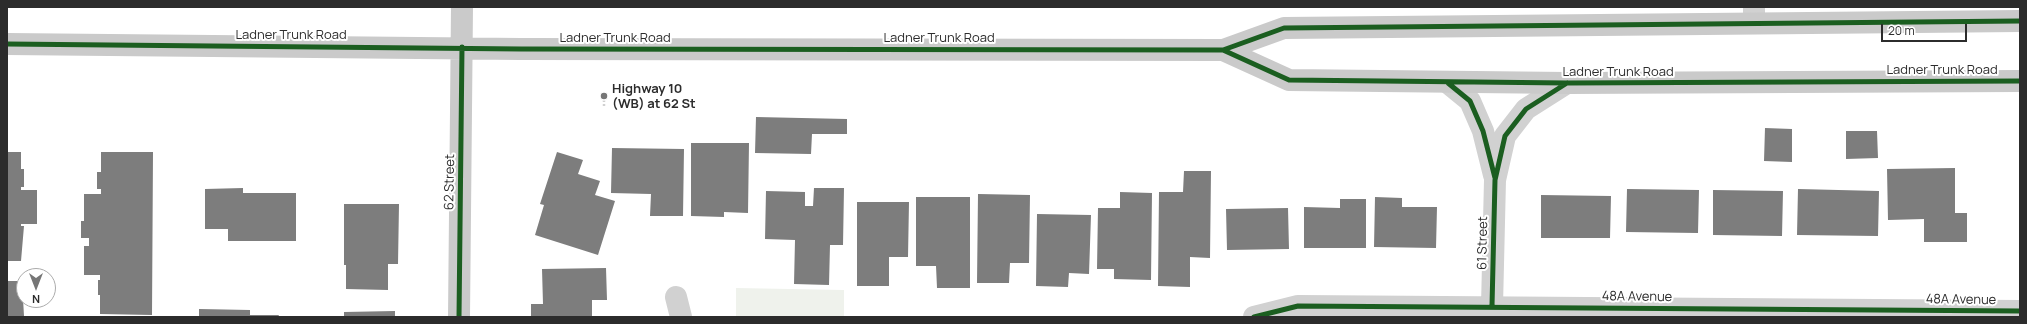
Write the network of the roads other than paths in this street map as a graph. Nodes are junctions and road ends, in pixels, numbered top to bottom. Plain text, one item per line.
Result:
1 (462, 7) edge
2 (1754, 15) edge
3 (2020, 21) edge
4 (7, 44) edge
5 (462, 47) junction
6 (1223, 50) junction
7 (2020, 81) edge
8 (1448, 83) junction
9 (1567, 83) junction
10 (1495, 180) junction
11 (1492, 306) junction
12 (2020, 311) edge
13 (460, 317) edge
14 (1254, 317) edge

1 - 5 main road, 62 Street
2 - 3 main road, Ladner Trunk Road
2 - 6 main road, Ladner Trunk Road
4 - 5 main road, Ladner Trunk Road
5 - 6 main road, Ladner Trunk Road
5 - 13 main road, 62 Street
6 - 8 main road, Ladner Trunk Road
7 - 9 main road, Ladner Trunk Road
8 - 9 main road, Ladner Trunk Road
8 - 10 street, 61 Street
9 - 10 street, 61 Street
10 - 11 street, 61 Street
11 - 12 street, 48A Avenue
11 - 14 street, 48A Avenue

